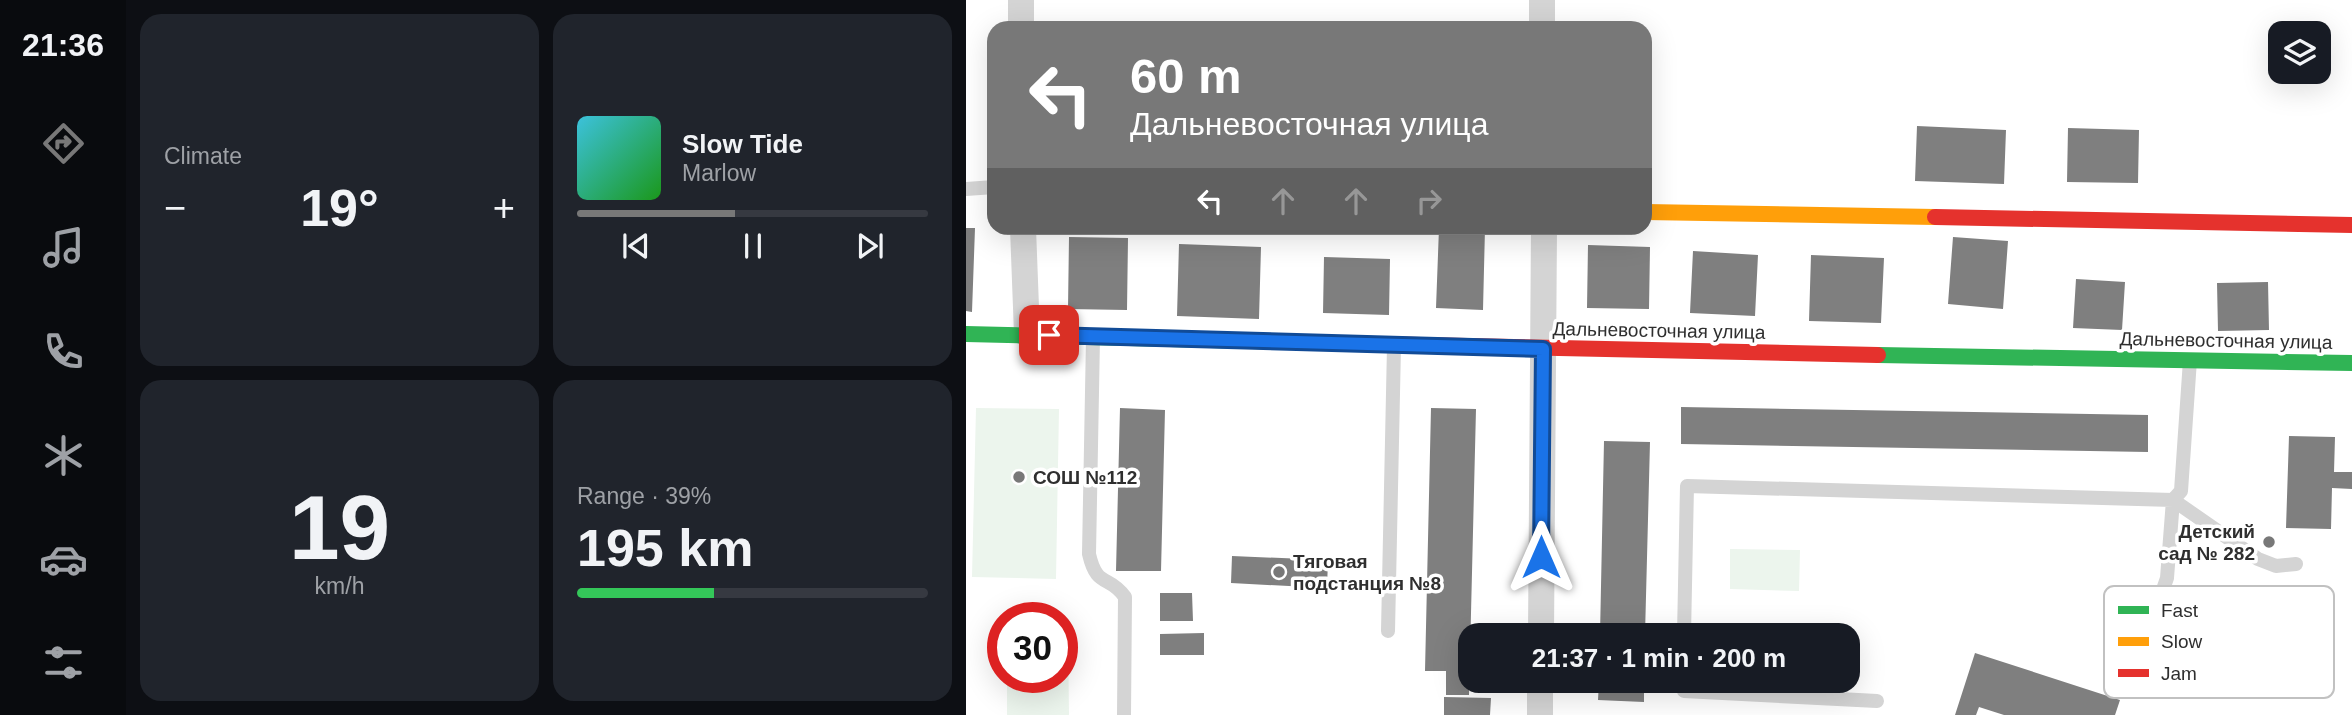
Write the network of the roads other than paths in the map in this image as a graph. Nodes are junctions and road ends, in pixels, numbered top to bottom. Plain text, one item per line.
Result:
1 (1021, 0) edge
2 (1542, 0) edge
3 (1021, 21) edge
4 (1542, 21) edge
5 (987, 188) edge
6 (966, 189) edge
7 (1652, 212) edge
8 (2352, 225) edge
9 (1023, 235) edge
10 (1544, 235) edge
11 (966, 334) edge
12 (1027, 334) junction
13 (1093, 336) junction
14 (1394, 344) junction
15 (1543, 349) junction
16 (2190, 360) junction
17 (2352, 363) edge
18 (2173, 500) junction
19 (2296, 564) dead end
20 (2164, 586) edge
21 (1541, 623) edge
22 (1685, 623) edge
23 (1388, 631) dead end
24 (1540, 693) edge
25 (1723, 693) edge
26 (1877, 701) dead end
27 (1124, 715) edge
28 (1540, 715) edge

1 - 3 street
2 - 4 street
5 - 6 lane
7 - 8 street
9 - 12 street
10 - 15 street
11 - 12 street, Дальневосточная улица
12 - 13 street, Дальневосточная улица
13 - 14 street, Дальневосточная улица
13 - 27 lane
14 - 15 street, Дальневосточная улица
14 - 23 lane
15 - 16 street, Дальневосточная улица
15 - 21 street
16 - 17 street, Дальневосточная улица
16 - 18 lane
18 - 19 lane
18 - 20 lane
18 - 22 lane
24 - 28 street
25 - 26 lane

